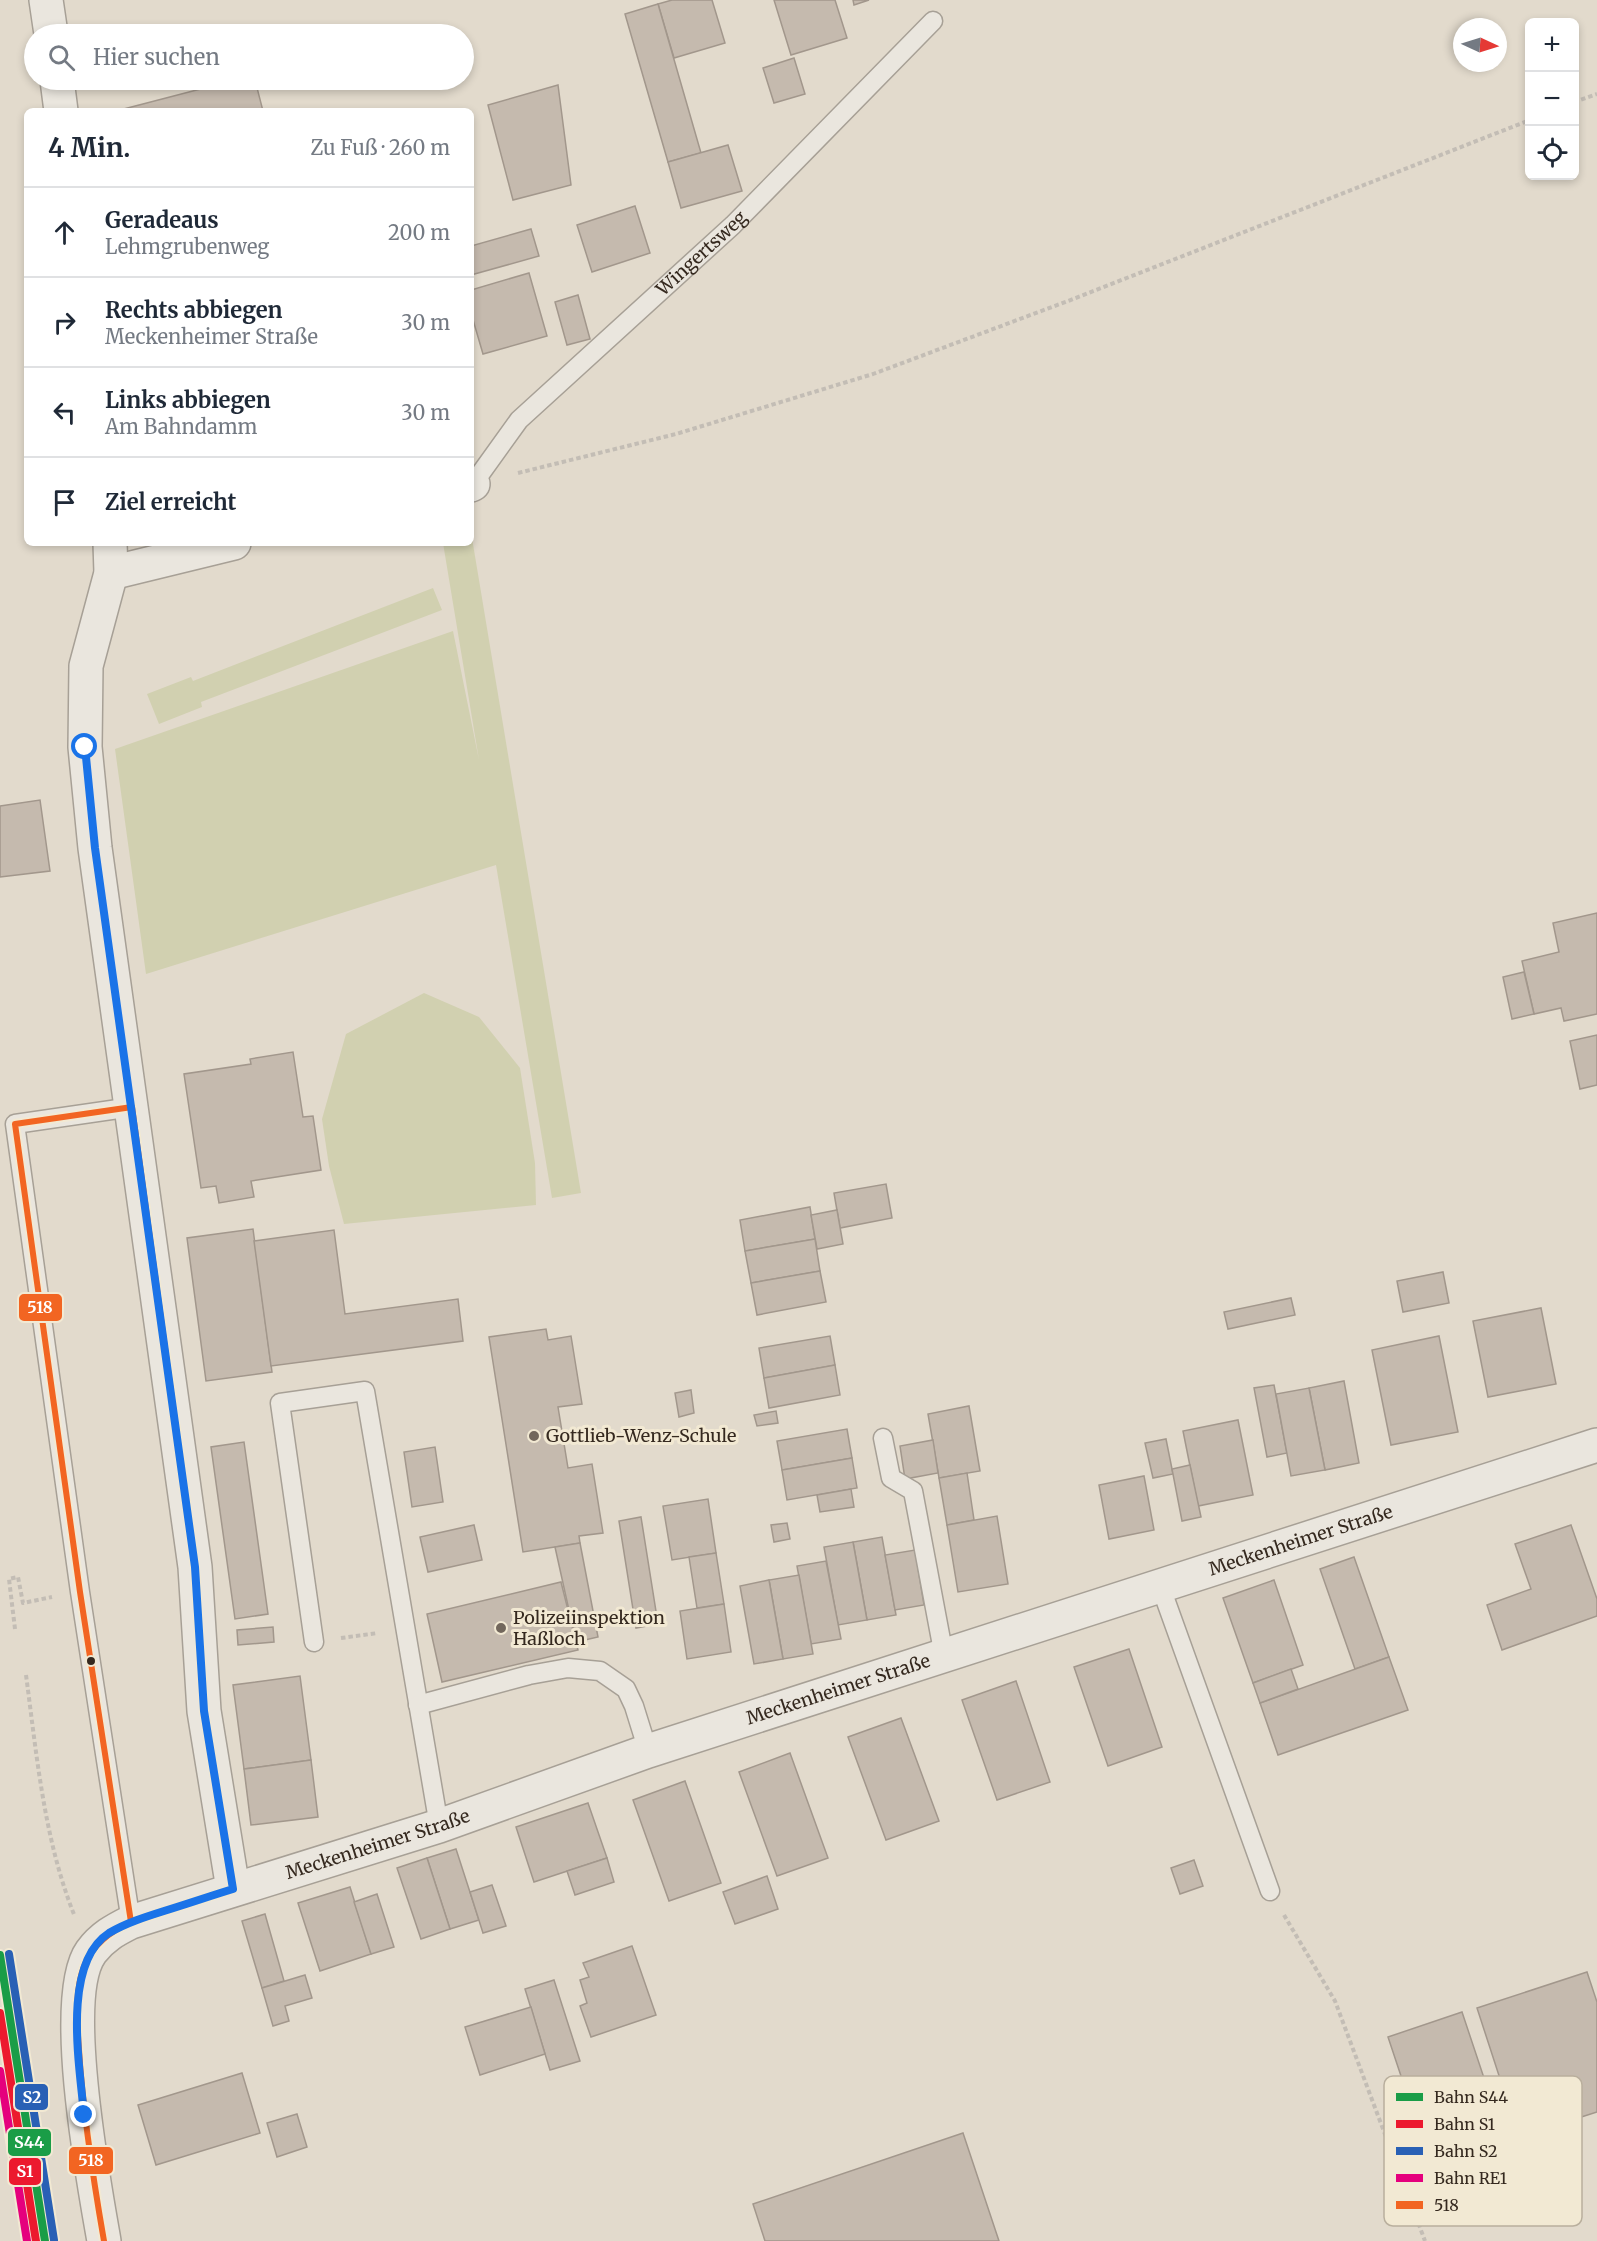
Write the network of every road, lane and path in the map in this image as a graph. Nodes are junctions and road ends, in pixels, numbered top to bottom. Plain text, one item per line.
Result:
1 (46, 0) edge
2 (933, 21) dead end
3 (50, 24) edge
4 (58, 90) edge
5 (1597, 93) edge
6 (1579, 100) edge
7 (61, 108) edge
8 (1525, 122) edge
9 (474, 482) edge
10 (474, 484) edge
11 (209, 546) edge
12 (110, 558) edge
13 (132, 1107) junction
14 (883, 1438) dead end
15 (1597, 1445) edge
16 (1160, 1585) junction
17 (23, 1603) dead end
18 (15, 1629) dead end
19 (405, 1629) junction
20 (315, 1642) joint
21 (944, 1656) junction
22 (26, 1675) dead end
23 (418, 1705) junction
24 (648, 1751) junction
25 (439, 1826) junction
26 (233, 1889) junction
27 (1270, 1891) joint
28 (68, 1900) dead end
29 (131, 1922) junction
30 (1384, 2132) edge
31 (1419, 2226) edge
32 (104, 2241) edge
33 (1425, 2241) edge

1 - 3 street
2 - 9 lane, Wingertsweg
4 - 7 street
5 - 6 path
8 - 10 path
11 - 12 street
12 - 13 street
13 - 26 street
13 - 29 lane
14 - 21 lane
15 - 16 street, Meckenheimer Straße
16 - 21 street, Meckenheimer Straße
16 - 27 lane
17 - 18 path
19 - 20 path
19 - 20 lane
19 - 23 lane
21 - 24 street, Meckenheimer Straße
22 - 28 path
23 - 24 lane
23 - 25 lane
24 - 25 street, Meckenheimer Straße
25 - 26 street, Meckenheimer Straße
26 - 29 street, Meckenheimer Straße
27 - 30 path
29 - 32 street, Meckenheimer Straße
31 - 33 path

